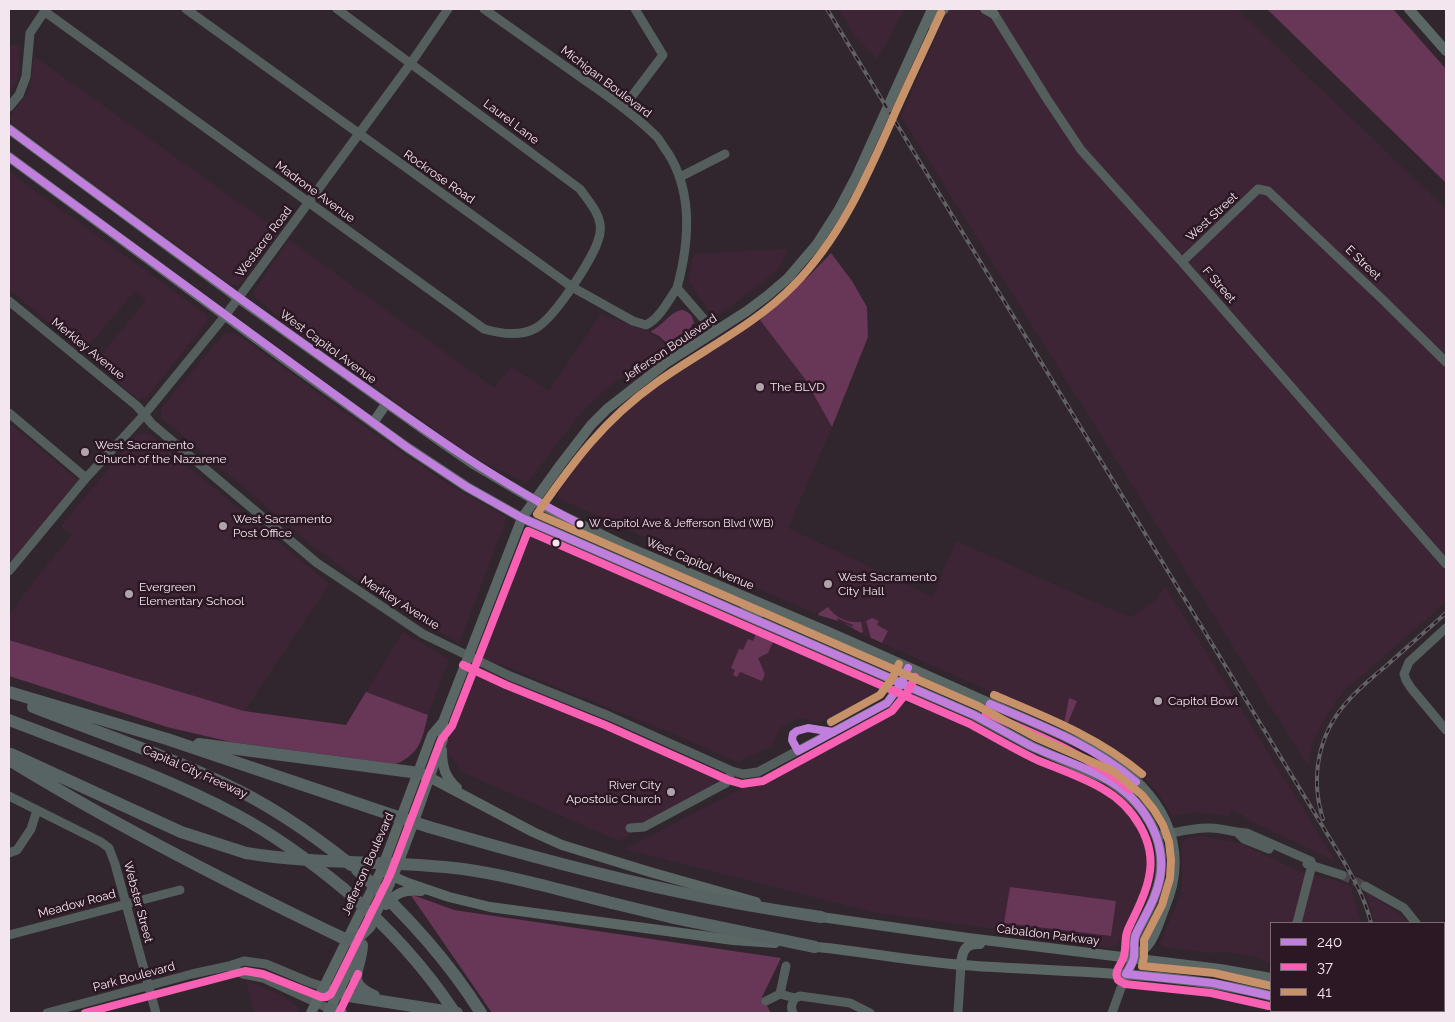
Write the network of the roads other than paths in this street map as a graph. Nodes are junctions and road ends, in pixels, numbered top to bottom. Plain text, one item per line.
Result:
1 (186, 9) edge
2 (337, 9) edge
3 (448, 9) edge
4 (484, 9) edge
5 (635, 9) edge
6 (932, 9) edge
7 (944, 9) edge
8 (1409, 9) edge
9 (45, 10) edge
10 (990, 10) edge
11 (924, 27) junction
12 (1446, 51) edge
13 (411, 63) junction
14 (9, 107) edge
15 (624, 108) junction
16 (9, 130) edge
17 (358, 134) junction
18 (725, 154) dead end
19 (9, 157) edge
20 (680, 177) junction
21 (1258, 190) joint
22 (309, 204) junction
23 (1182, 262) junction
24 (572, 287) junction
25 (677, 288) junction
26 (238, 298) junction
27 (9, 301) edge
28 (225, 316) junction
29 (715, 332) junction
30 (1446, 362) edge
31 (386, 404) junction
32 (9, 413) edge
33 (144, 415) junction
34 (373, 423) junction
35 (86, 478) junction
36 (535, 500) junction
37 (522, 518) junction
38 (1446, 564) edge
39 (9, 571) edge
40 (656, 576) junction
41 (692, 576) junction
42 (766, 606) junction
43 (740, 612) junction
44 (1446, 628) edge
45 (467, 656) junction
46 (908, 668) junction
47 (901, 684) junction
48 (9, 692) edge
49 (9, 697) edge
50 (9, 720) edge
51 (443, 722) junction
52 (1446, 730) edge
53 (167, 739) junction
54 (443, 739) junction
55 (9, 752) edge
56 (9, 760) edge
57 (732, 770) junction
58 (424, 775) junction
59 (9, 796) edge
60 (474, 801) junction
61 (37, 810) junction
62 (630, 828) dead end
63 (1171, 833) junction
64 (1156, 836) junction
65 (9, 853) edge
66 (1311, 863) junction
67 (381, 872) junction
68 (1342, 875) tunnel mouth
69 (393, 877) junction
70 (1365, 886) tunnel mouth
71 (180, 890) dead end
72 (449, 897) junction
73 (127, 904) junction
74 (377, 913) junction
75 (821, 917) junction
76 (1297, 922) edge
77 (1415, 922) edge
78 (370, 926) junction
79 (9, 935) edge
80 (348, 940) junction
81 (362, 944) junction
82 (1023, 944) junction
83 (815, 947) junction
84 (1134, 958) junction
85 (961, 965) junction
86 (229, 966) junction
87 (786, 966) dead end
88 (1126, 974) junction
89 (1270, 978) edge
90 (148, 986) junction
91 (324, 987) junction
92 (339, 992) junction
93 (780, 994) junction
94 (1270, 996) edge
95 (795, 998) junction
96 (766, 1000) dead end
97 (316, 1002) junction
98 (386, 1002) junction
99 (792, 1011) edge
100 (333, 1012) edge
101 (47, 1013) edge
102 (156, 1013) edge
103 (311, 1013) edge
104 (456, 1013) edge
105 (481, 1013) edge
106 (870, 1013) edge
107 (958, 1013) edge
108 (1112, 1013) edge

1 - 17 street, Rockrose Road
2 - 13 street, Laurel Lane
3 - 13 street, Westacre Road
4 - 15 street, Michigan Boulevard
5 - 15 street
6 - 11 main road, Jefferson Boulevard
7 - 11 main road
8 - 12 main road
9 - 14 street
9 - 22 street, Madrone Avenue
10 - 23 street, F Street
11 - 29 main road, Jefferson Boulevard
13 - 17 street, Westacre Road
13 - 24 street, Laurel Lane
15 - 20 street, Michigan Boulevard
16 - 26 main road, West Capitol Avenue
17 - 22 street, Westacre Road
17 - 24 street, Rockrose Road
18 - 20 street
19 - 28 main road
20 - 25 street, Michigan Boulevard
21 - 23 street, West Street
21 - 30 street, E Street
22 - 24 street, Madrone Avenue
22 - 26 street, Westacre Road
23 - 38 street, F Street
24 - 25 street, Rockrose Road
25 - 29 street
26 - 28 street, Westacre Road
26 - 31 main road, West Capitol Avenue
27 - 33 street, Merkley Avenue
28 - 33 street, Westacre Road
28 - 34 main road
29 - 36 main road, Jefferson Boulevard
31 - 34 main road
31 - 36 main road, West Capitol Avenue
32 - 35 street
33 - 35 street, Westacre Road
33 - 45 street, Merkley Avenue
34 - 37 main road
35 - 39 street, Westacre Road
36 - 37 main road, Jefferson Boulevard
36 - 41 main road, West Capitol Avenue
37 - 40 main road
37 - 45 main road, Jefferson Boulevard
40 - 41 main road
40 - 43 main road
41 - 42 main road, West Capitol Avenue
42 - 43 main road
42 - 46 main road, West Capitol Avenue
43 - 47 main road
44 - 52 street
45 - 51 main road, Jefferson Boulevard
45 - 57 street, Merkley Avenue
46 - 47 street, Merkley Avenue
46 - 63 main road, West Capitol Avenue
47 - 57 street, Merkley Avenue
47 - 64 main road
48 - 53 highway
49 - 105 highway, Capital City Freeway, bridge
50 - 104 highway, Capital City Freeway, bridge
51 - 54 main road, Jefferson Boulevard
51 - 58 main road, Jefferson Boulevard
53 - 58 highway
53 - 75 highway, bridge
54 - 58 main road, Jefferson Boulevard
54 - 60 main road
55 - 83 highway, bridge
56 - 80 highway
57 - 62 street
58 - 60 main road
58 - 67 main road, Jefferson Boulevard
58 - 69 main road, Jefferson Boulevard
59 - 61 street, Webster Street
60 - 75 main road, Cabaldon Parkway
61 - 65 street
61 - 73 street, Webster Street
63 - 64 street
63 - 66 street
63 - 84 main road, West Capitol Avenue
64 - 84 main road
66 - 68 street
66 - 76 street
67 - 69 main road
67 - 80 main road, Jefferson Boulevard
69 - 72 main road
69 - 74 main road, Jefferson Boulevard
70 - 77 street
71 - 73 street, Meadow Road
72 - 74 main road
72 - 83 main road
73 - 79 street, Meadow Road
73 - 90 street, Webster Street
74 - 78 main road, Jefferson Boulevard
75 - 82 main road, Cabaldon Parkway
78 - 80 highway
78 - 81 main road, Jefferson Boulevard
80 - 91 main road, Jefferson Boulevard
81 - 92 main road, Jefferson Boulevard
81 - 98 highway
82 - 84 main road, Cabaldon Parkway
82 - 85 main road
83 - 85 main road
84 - 88 main road
84 - 89 main road, Cabaldon Parkway
85 - 88 main road
85 - 107 street
86 - 90 street, Park Boulevard
86 - 91 street, Park Boulevard
86 - 97 street
87 - 93 street
88 - 94 main road
88 - 108 street
90 - 101 street, Park Boulevard
90 - 102 street, Webster Street
91 - 92 street, Park Boulevard
91 - 97 main road, Jefferson Boulevard
92 - 98 highway
92 - 100 main road, Jefferson Boulevard
93 - 95 street
93 - 96 street
95 - 99 street
95 - 106 street
97 - 100 street
97 - 103 main road, Jefferson Boulevard
98 - 104 highway

